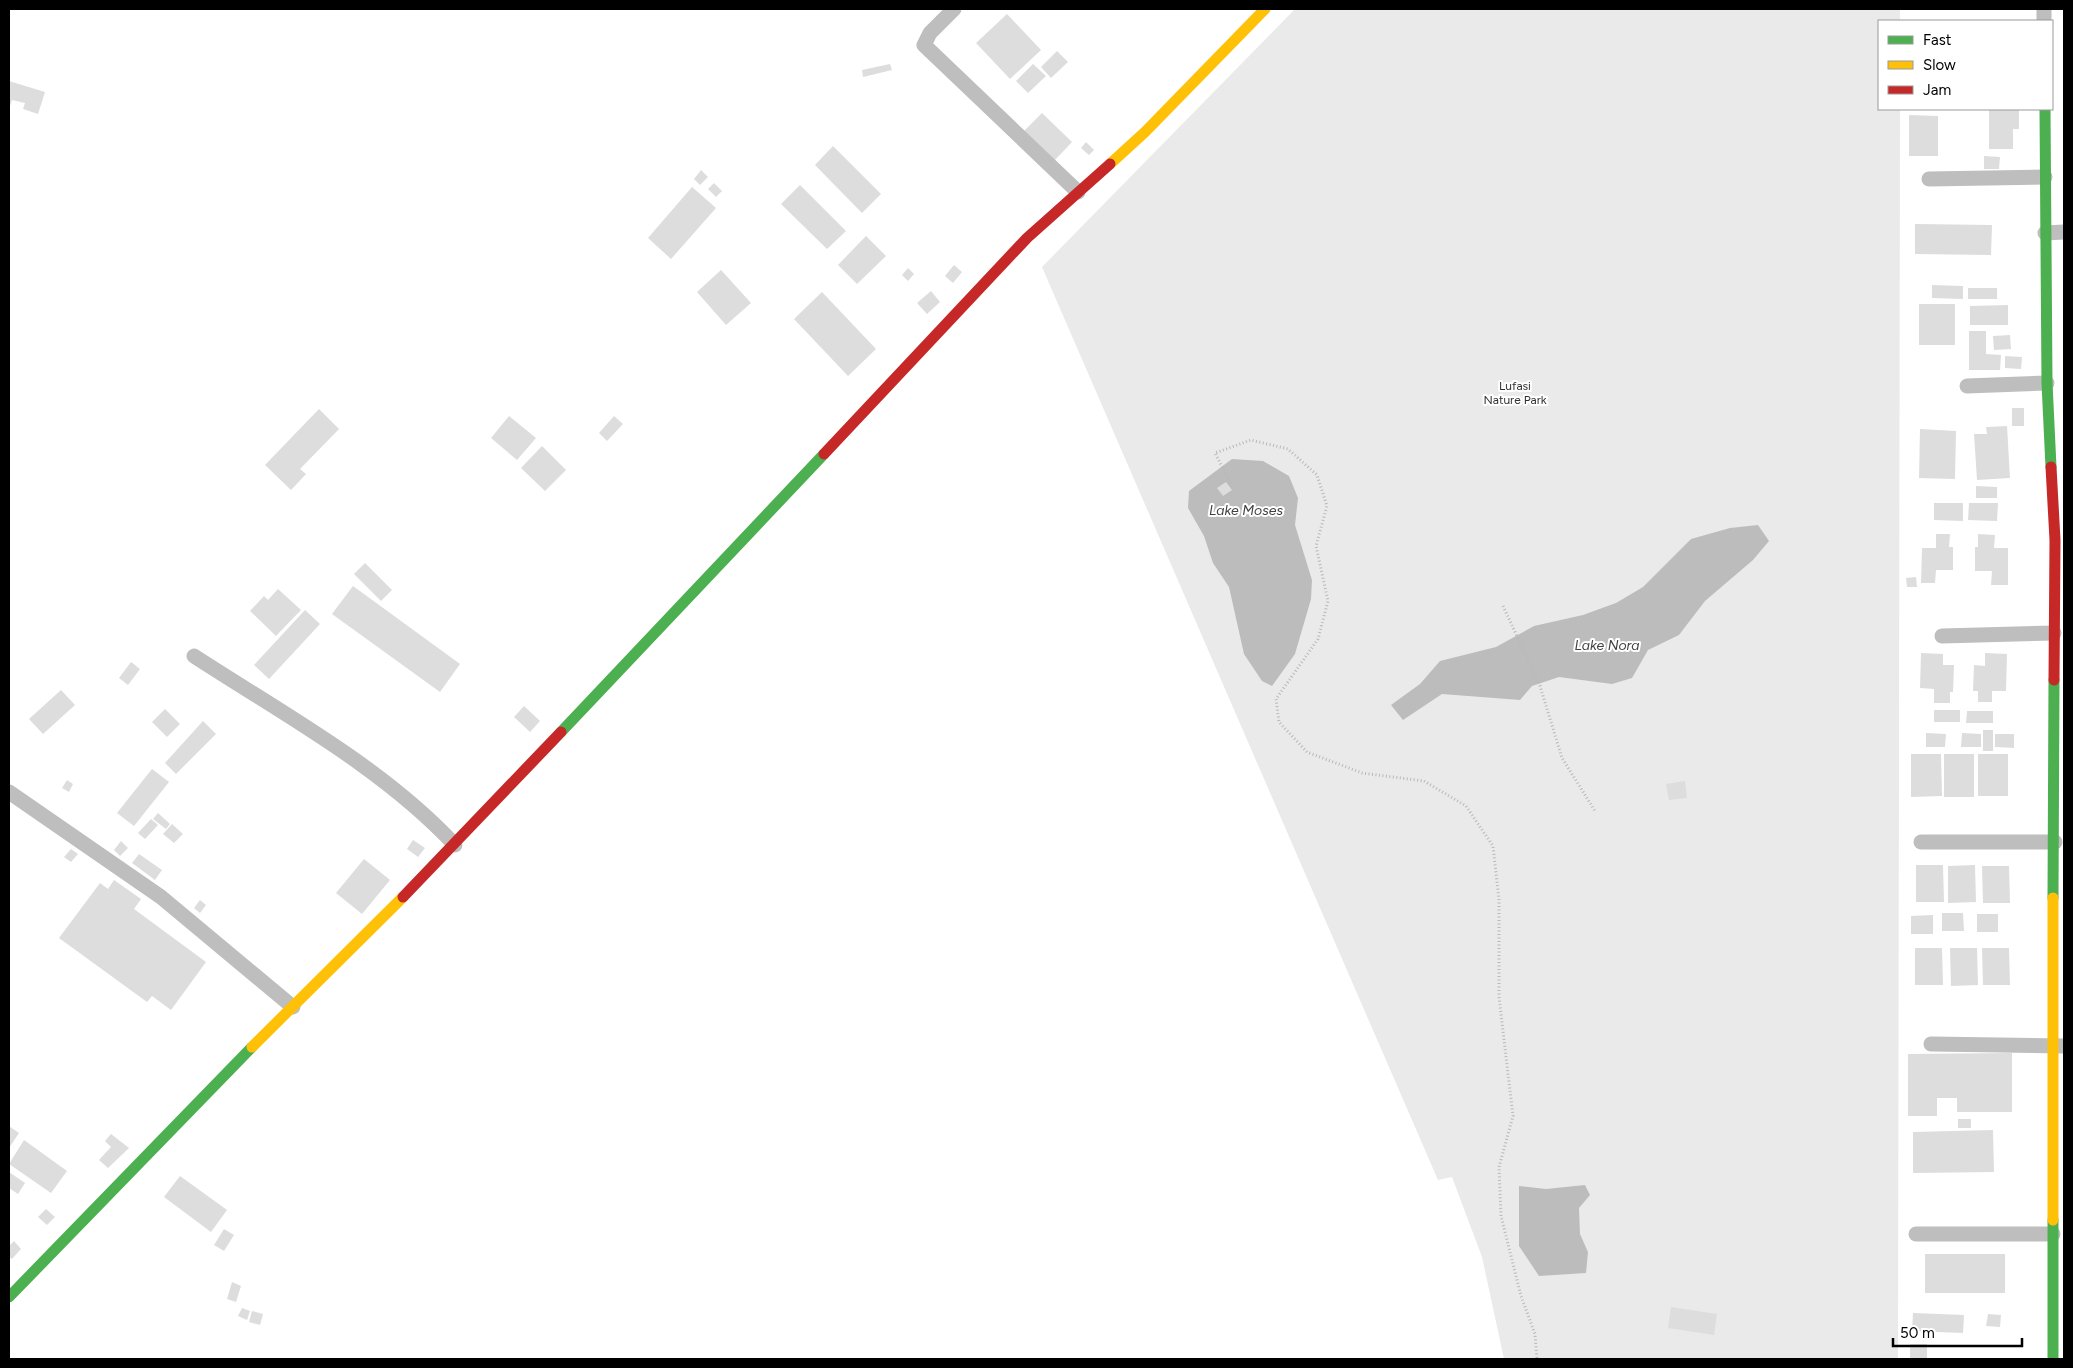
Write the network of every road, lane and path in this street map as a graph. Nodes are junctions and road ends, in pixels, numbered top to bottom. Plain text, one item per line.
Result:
1 (954, 9) edge
2 (1265, 9) edge
3 (2045, 110) edge
4 (2045, 177) junction
5 (1929, 179) dead end
6 (1078, 192) junction
7 (2064, 232) edge
8 (2045, 233) junction
9 (2047, 384) junction
10 (1967, 386) dead end
11 (1232, 486) dead end
12 (1503, 606) dead end
13 (2054, 633) junction
14 (1942, 636) dead end
15 (194, 656) dead end
16 (2059, 672) edge
17 (9, 792) edge
18 (1595, 812) dead end
19 (1921, 842) dead end
20 (2055, 842) junction
21 (455, 845) junction
22 (2059, 870) edge
23 (293, 1007) junction
24 (1930, 1044) dead end
25 (2058, 1046) edge
26 (2059, 1162) edge
27 (1916, 1234) dead end
28 (2053, 1234) junction
29 (9, 1297) edge
30 (2059, 1326) edge
31 (1536, 1359) edge
32 (2054, 1359) edge

1 - 6 street
2 - 6 street
3 - 4 street
4 - 5 street
4 - 8 street
6 - 21 street
7 - 8 street
8 - 9 street
9 - 10 street
9 - 13 street
11 - 31 path
12 - 18 path
13 - 14 street
13 - 16 street
15 - 21 street
16 - 20 street
17 - 23 street
19 - 20 street
20 - 22 street
21 - 23 street
22 - 25 street
23 - 29 street
24 - 25 street
25 - 26 street
26 - 28 street
27 - 28 street
28 - 30 street
30 - 32 street

